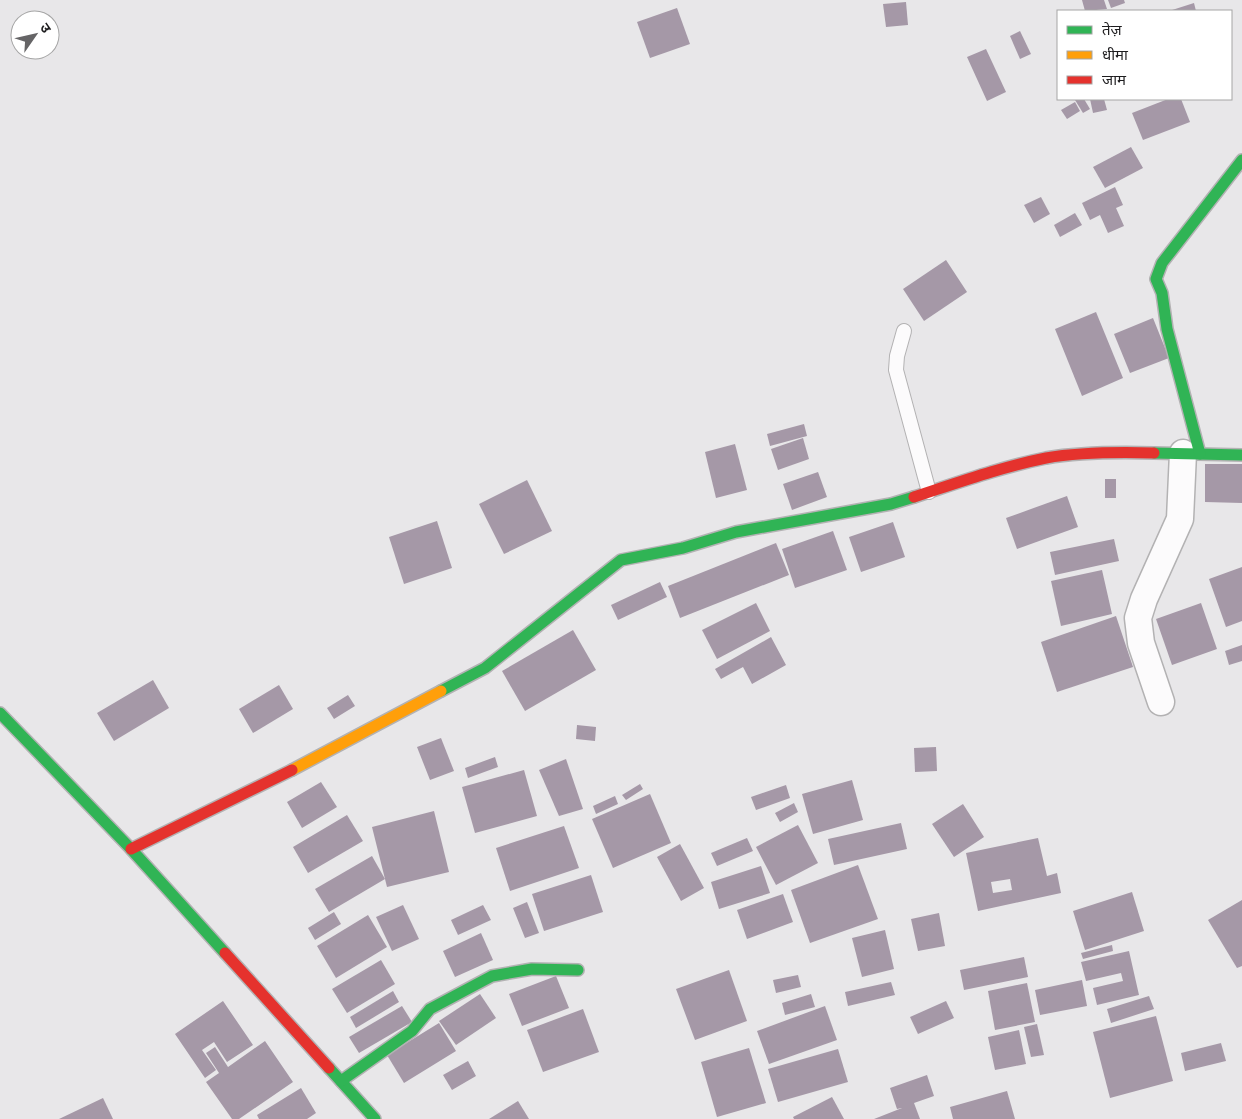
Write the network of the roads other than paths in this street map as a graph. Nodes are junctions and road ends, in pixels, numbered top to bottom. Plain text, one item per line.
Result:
1 (1242, 160) edge
2 (904, 331) dead end
3 (1191, 454) junction
4 (1242, 455) edge
5 (929, 492) junction
6 (1161, 702) dead end
7 (0, 713) edge
8 (131, 849) junction
9 (578, 970) dead end
10 (340, 1081) junction
11 (375, 1119) edge

1 - 3 street
2 - 5 lane
3 - 4 street
3 - 5 street
3 - 6 street
5 - 8 street
7 - 8 street
8 - 10 street
9 - 10 street
10 - 11 street

